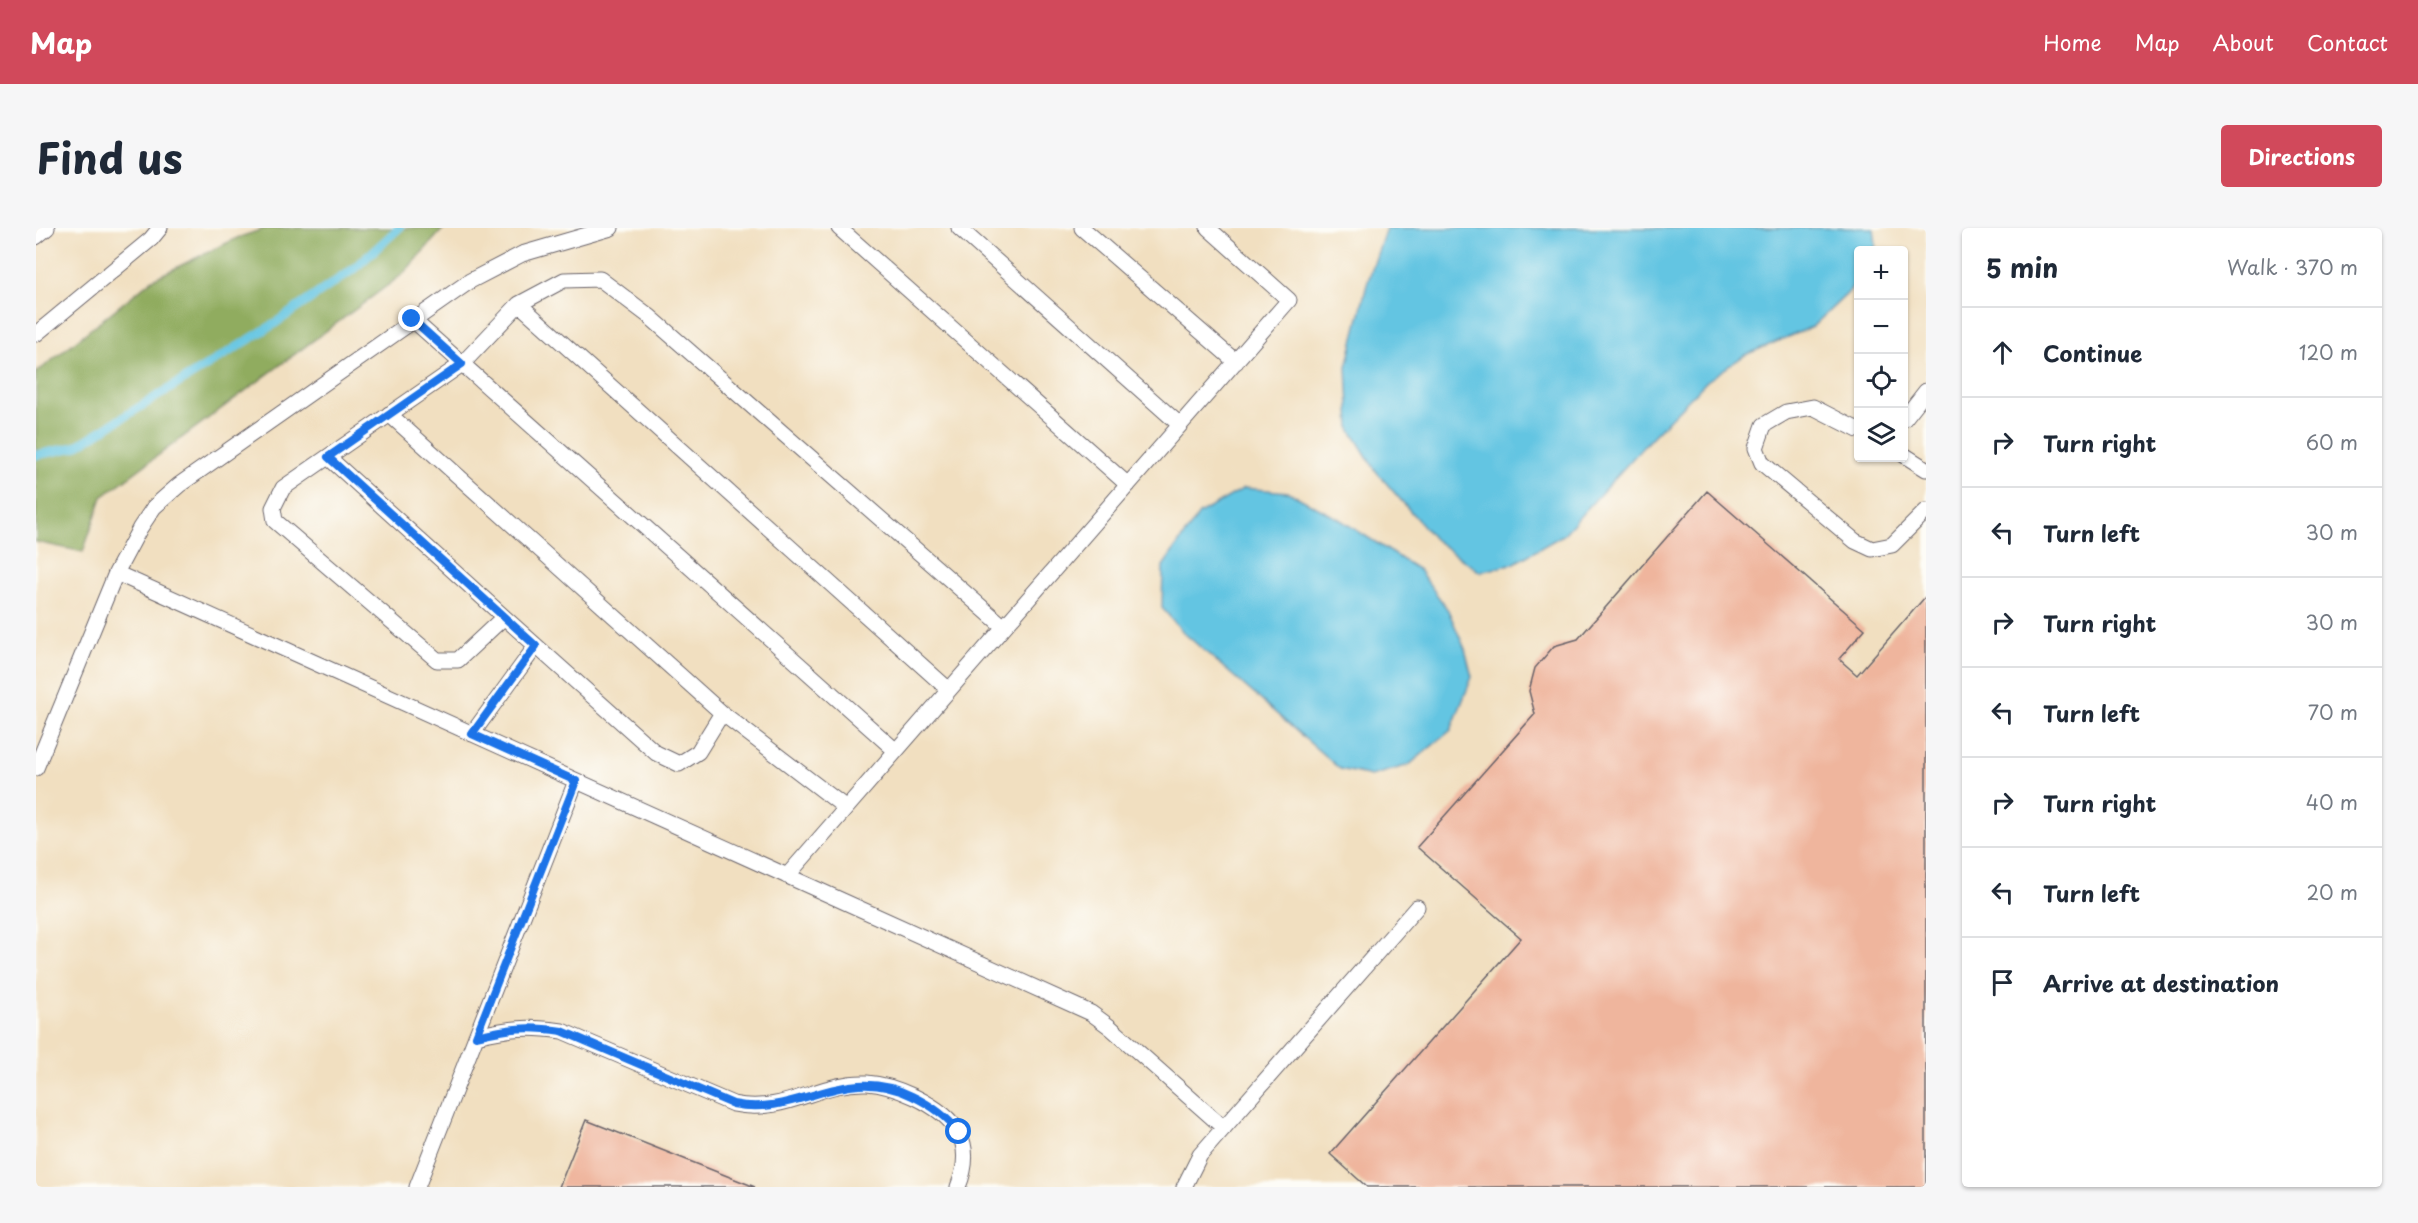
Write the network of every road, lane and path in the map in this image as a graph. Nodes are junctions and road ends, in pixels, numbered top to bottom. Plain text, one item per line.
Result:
1 (47, 228) edge
2 (160, 228) edge
3 (610, 228) edge
4 (839, 228) edge
5 (959, 228) edge
6 (1082, 228) edge
7 (1208, 228) edge
8 (36, 237) edge
9 (519, 304) junction
10 (412, 319) junction
11 (36, 334) edge
12 (1236, 362) junction
13 (462, 364) junction
14 (1926, 391) edge
15 (389, 414) junction
16 (1908, 414) edge
17 (1180, 425) junction
18 (1854, 428) edge
19 (328, 457) junction
20 (1908, 458) edge
21 (1926, 469) edge
22 (1128, 485) junction
23 (1926, 511) edge
24 (116, 573) junction
25 (504, 617) junction
26 (1004, 627) junction
27 (536, 646) junction
28 (949, 690) junction
29 (722, 713) junction
30 (472, 734) junction
31 (896, 751) junction
32 (36, 768) edge
33 (576, 781) junction
34 (846, 808) junction
35 (787, 876) junction
36 (1417, 907) dead end
37 (476, 1036) junction
38 (1224, 1128) junction
39 (417, 1187) edge
40 (958, 1187) edge
41 (1184, 1187) edge

1 - 8 lane
2 - 11 lane
3 - 10 lane
4 - 22 lane
5 - 17 lane
6 - 12 lane
7 - 12 lane
9 - 13 lane
9 - 26 lane
9 - 28 lane
10 - 13 lane
10 - 24 lane
12 - 17 lane
13 - 15 lane
13 - 31 lane
14 - 16 lane
15 - 19 lane
15 - 29 lane
17 - 22 lane
18 - 23 lane
19 - 25 lane
19 - 25 lane
20 - 21 lane
22 - 26 lane
24 - 30 lane
24 - 32 lane
25 - 27 lane
26 - 28 lane
27 - 29 lane
27 - 30 lane
28 - 31 lane
29 - 34 lane
30 - 33 lane
31 - 34 lane
33 - 35 lane
33 - 37 lane
34 - 35 lane
35 - 38 lane
36 - 38 lane
37 - 39 lane
37 - 40 lane
38 - 41 lane

